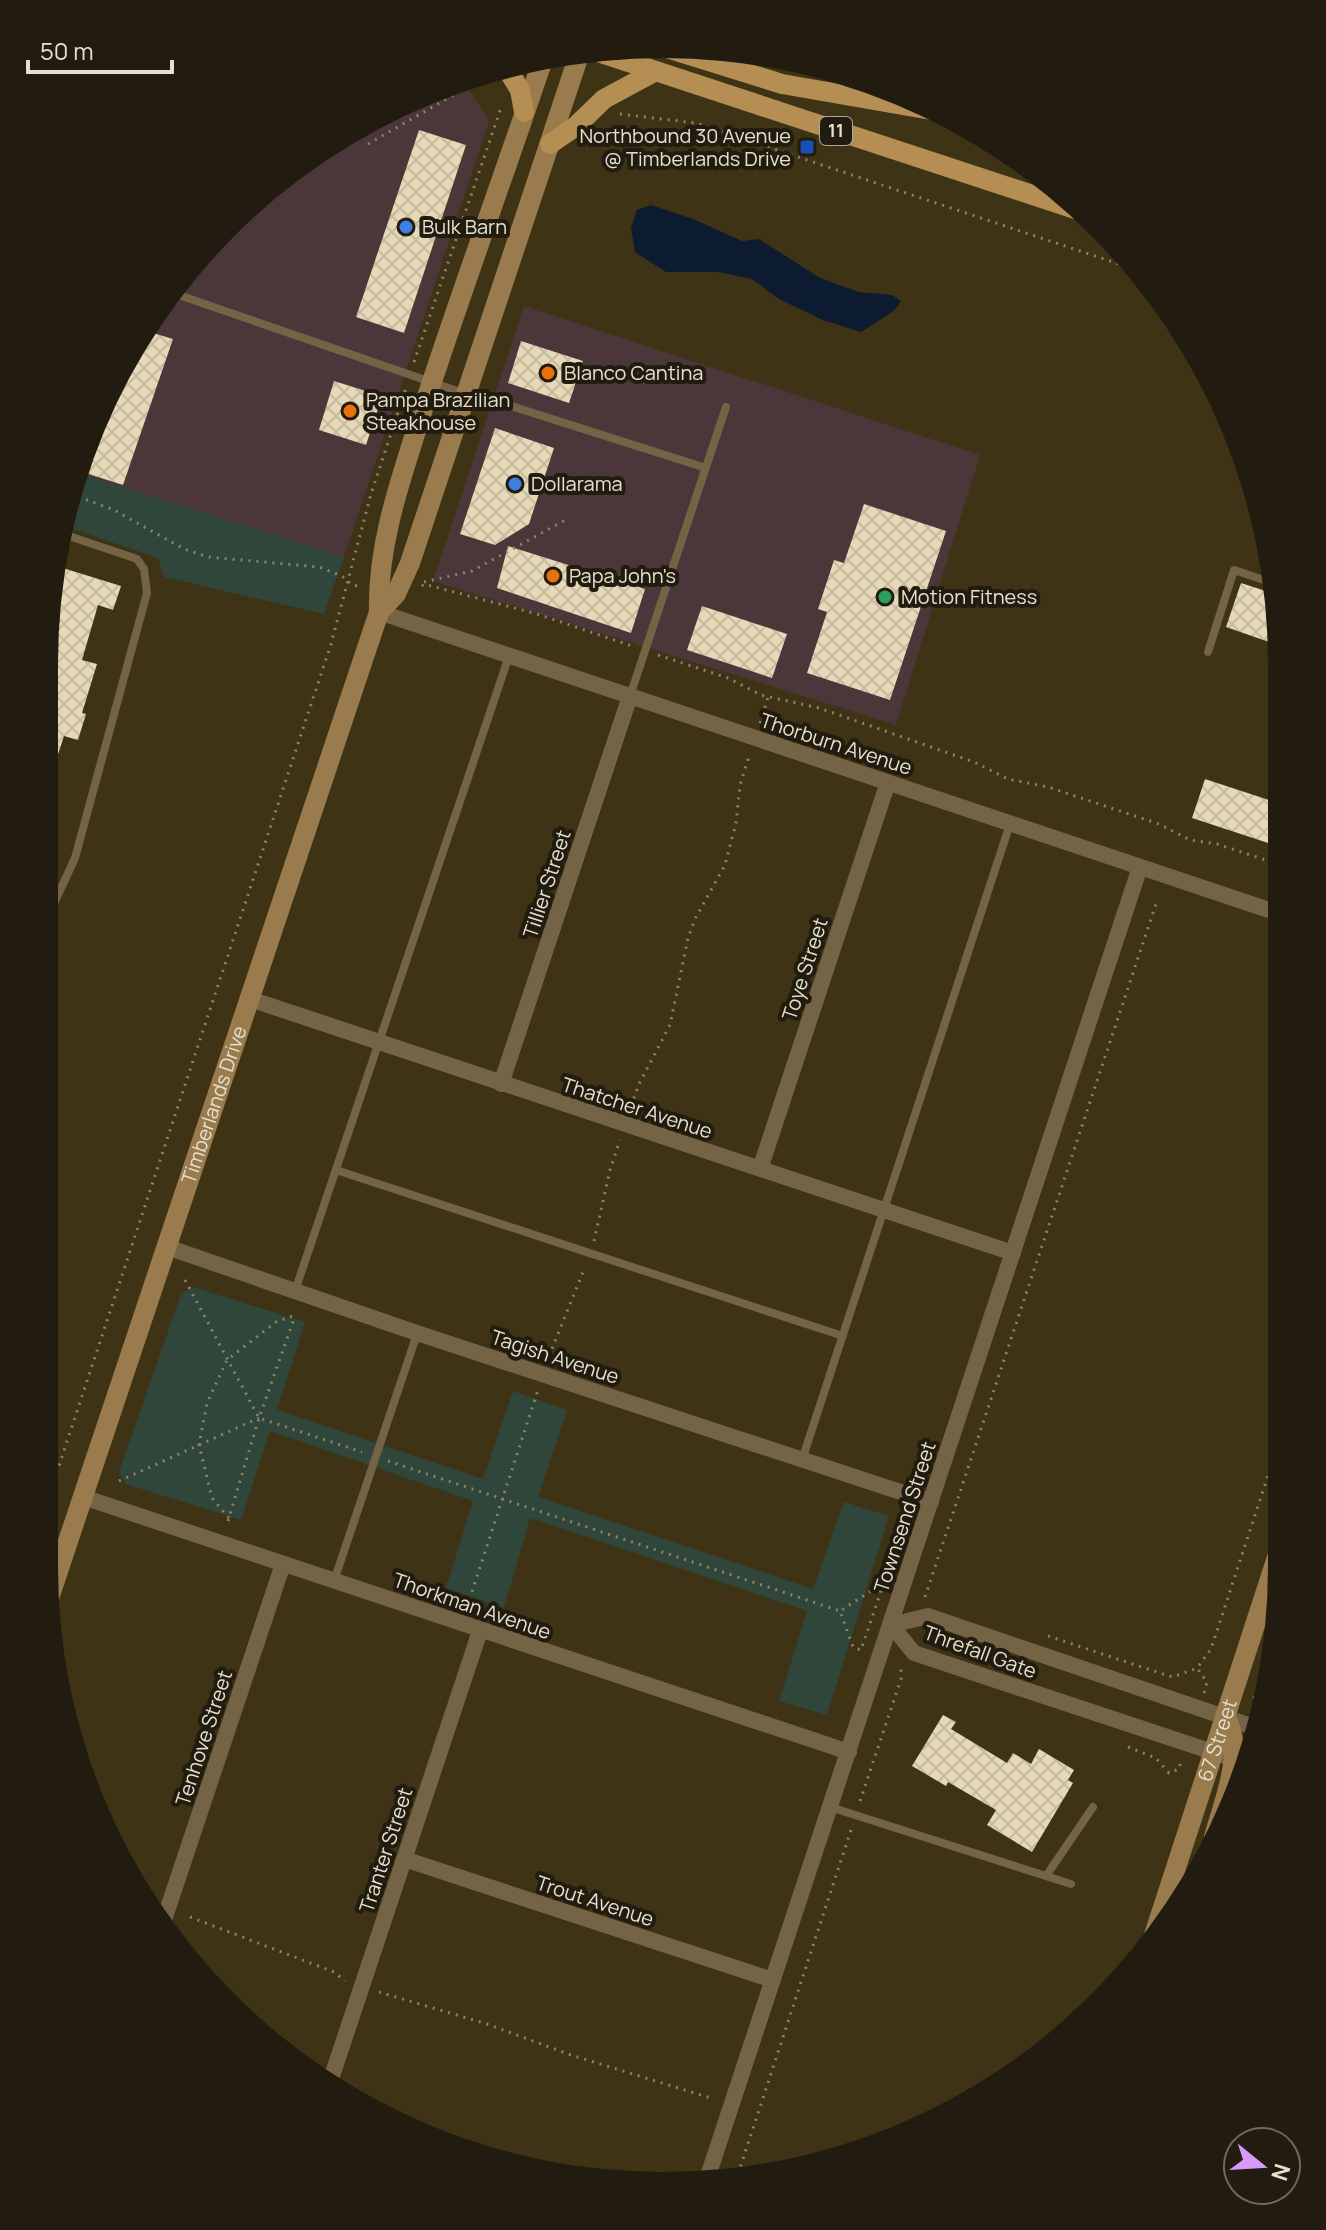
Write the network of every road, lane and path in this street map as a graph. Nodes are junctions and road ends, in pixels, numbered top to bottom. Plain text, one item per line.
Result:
1 (619, 59) edge
2 (702, 59) edge
3 (576, 64) edge
4 (538, 72) edge
5 (654, 72) junction
6 (504, 80) edge
7 (462, 93) edge
8 (502, 102) dead end
9 (893, 103) edge
10 (524, 112) junction
11 (629, 113) dead end
12 (368, 144) dead end
13 (550, 144) junction
14 (1055, 203) edge
15 (1118, 264) edge
16 (182, 296) edge
17 (419, 350) dead end
18 (432, 382) junction
19 (466, 394) junction
20 (402, 400) dead end
21 (726, 407) dead end
22 (706, 468) junction
23 (81, 498) edge
24 (569, 518) dead end
25 (72, 537) edge
26 (1262, 579) edge
27 (348, 582) junction
28 (424, 584) junction
29 (362, 587) dead end
30 (420, 591) dead end
31 (379, 612) junction
32 (646, 651) junction
33 (1208, 652) dead end
34 (510, 655) junction
35 (630, 696) junction
36 (768, 697) junction
37 (759, 726) dead end
38 (751, 750) dead end
39 (888, 782) junction
40 (1010, 823) junction
41 (1268, 861) edge
42 (1140, 867) junction
43 (58, 895) edge
44 (1157, 901) dead end
45 (1268, 910) edge
46 (250, 999) junction
47 (379, 1043) junction
48 (501, 1084) junction
49 (625, 1125) junction
50 (760, 1169) junction
51 (336, 1170) junction
52 (884, 1210) junction
53 (167, 1247) junction
54 (591, 1252) junction
55 (1013, 1253) junction
56 (185, 1280) dead end
57 (295, 1292) junction
58 (417, 1333) junction
59 (843, 1336) junction
60 (227, 1360) junction
61 (547, 1363) dead end
62 (540, 1384) dead end
63 (259, 1418) junction
64 (199, 1445) junction
65 (376, 1457) junction
66 (802, 1460) junction
67 (58, 1469) edge
68 (1268, 1476) edge
69 (119, 1481) dead end
70 (83, 1497) junction
71 (501, 1498) junction
72 (931, 1502) junction
73 (283, 1564) junction
74 (58, 1571) edge
75 (334, 1581) junction
76 (1268, 1586) edge
77 (928, 1595) junction
78 (935, 1599) dead end
79 (921, 1601) dead end
80 (466, 1611) dead end
81 (840, 1611) junction
82 (891, 1625) junction
83 (480, 1631) junction
84 (1036, 1632) dead end
85 (899, 1668) dead end
86 (1197, 1668) junction
87 (1205, 1678) dead end
88 (1225, 1716) junction
89 (1247, 1724) edge
90 (1128, 1747) dead end
91 (1239, 1751) edge
92 (849, 1752) junction
93 (1214, 1752) junction
94 (1236, 1760) edge
95 (1179, 1769) dead end
96 (830, 1807) junction
97 (1093, 1807) dead end
98 (855, 1816) junction
99 (404, 1859) junction
100 (1046, 1876) junction
101 (1071, 1884) dead end
102 (1163, 1907) edge
103 (164, 1909) edge
104 (190, 1917) dead end
105 (773, 1980) junction
106 (352, 1983) dead end
107 (390, 1996) dead end
108 (333, 2074) edge
109 (720, 2101) dead end
110 (740, 2167) edge
111 (710, 2170) edge

1 - 5 main road, 11
2 - 9 main road
3 - 13 street, Timberlands Drive
4 - 10 street, Timberlands Drive
5 - 13 main road
5 - 14 main road, 11
6 - 10 main road
7 - 12 path
8 - 17 path
10 - 18 street, Timberlands Drive
11 - 15 path
13 - 19 street, Timberlands Drive
16 - 18 lane
18 - 19 lane
18 - 31 street, Timberlands Drive
19 - 22 lane
19 - 31 street, Timberlands Drive
20 - 27 path
21 - 22 lane
22 - 32 lane
23 - 27 path
24 - 28 path
25 - 43 lane
26 - 33 lane
27 - 29 path
27 - 67 path
28 - 30 path
28 - 32 path
31 - 34 street, Thorburn Avenue
31 - 46 street, Timberlands Drive
32 - 35 lane
32 - 36 path
34 - 35 street, Thorburn Avenue
34 - 47 lane
35 - 39 street, Thorburn Avenue
35 - 48 street, Tillier Street
36 - 37 path
36 - 41 path
38 - 49 path
39 - 40 street, Thorburn Avenue
39 - 50 street, Toye Street
40 - 42 street, Thorburn Avenue
40 - 52 lane
42 - 45 street, Thorburn Avenue
42 - 55 street, Townsend Street
44 - 77 path
46 - 47 street, Thatcher Avenue
46 - 53 street, Timberlands Drive
47 - 48 street, Thatcher Avenue
47 - 51 lane
48 - 49 street, Thatcher Avenue
49 - 50 street, Thatcher Avenue
49 - 54 path
50 - 52 street, Thatcher Avenue
51 - 54 lane
51 - 57 lane
52 - 55 street, Thatcher Avenue
52 - 59 lane
53 - 57 street, Tagish Avenue
53 - 70 street, Timberlands Drive
54 - 59 lane
54 - 61 path
55 - 72 street, Townsend Street
56 - 60 path
57 - 58 street, Tagish Avenue
58 - 65 lane
58 - 66 street, Tagish Avenue
59 - 66 lane
60 - 63 path
60 - 63 path
60 - 64 path
62 - 71 path
63 - 64 path
63 - 64 path
63 - 65 path
64 - 69 path
65 - 71 path
65 - 75 lane
66 - 72 street, Tagish Avenue
68 - 86 path
70 - 73 street, Thorkman Avenue
70 - 74 street, Timberlands Drive
71 - 80 path
71 - 81 path
72 - 82 street, Townsend Street
73 - 75 street, Thorkman Avenue
73 - 103 street, Tenhove Street
75 - 83 street, Thorkman Avenue
76 - 88 street, 67 Street
77 - 78 path
77 - 79 path
81 - 81 path
82 - 88 street, Threfall Gate
82 - 92 street, Townsend Street
82 - 93 street, Threfall Gate
83 - 92 street, Thorkman Avenue
83 - 99 street, Tranter Street
84 - 86 path
85 - 98 path
86 - 87 path
88 - 89 street, Threfall Gate
88 - 91 street
88 - 93 street, 67 Street
90 - 95 path
92 - 96 street, Townsend Street
93 - 94 street, Threfall Gate
93 - 102 street, 67 Street
96 - 98 lane
96 - 105 street, Townsend Street
97 - 100 lane
98 - 100 lane
98 - 110 path
99 - 105 street, Trout Avenue
99 - 108 street, Tranter Street
100 - 101 lane
104 - 106 path
105 - 111 street, Townsend Street
107 - 109 path

